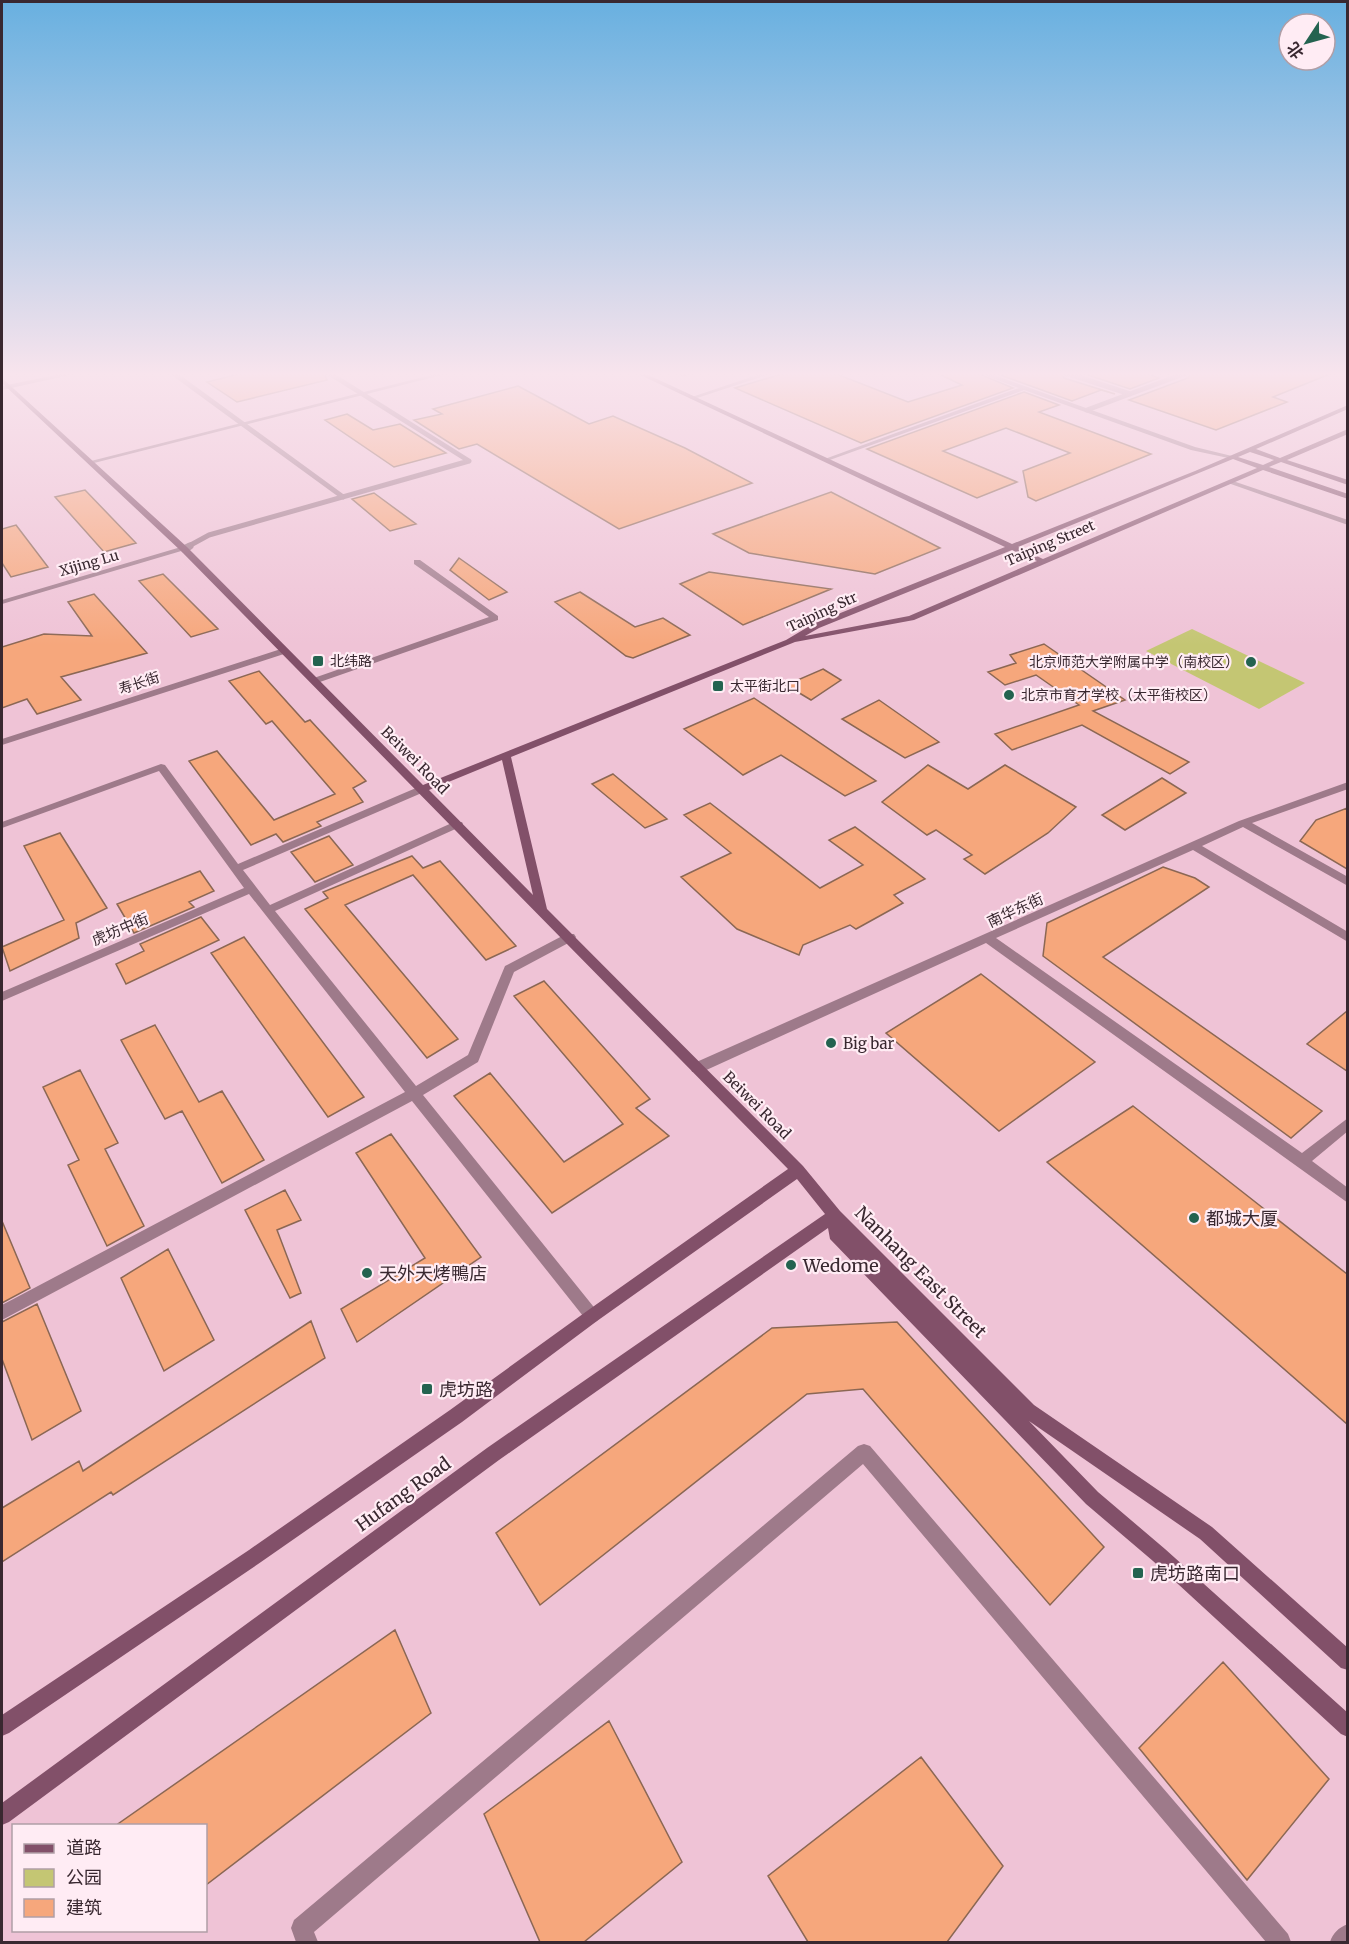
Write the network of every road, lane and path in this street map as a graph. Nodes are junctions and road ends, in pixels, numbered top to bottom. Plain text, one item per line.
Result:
1 (92, 464) edge
2 (296, 464) edge
3 (459, 464) edge
4 (833, 464) edge
5 (1217, 464) edge
6 (1252, 464) edge
7 (1273, 464) edge
8 (1291, 464) edge
9 (1264, 468) junction
10 (1230, 482) junction
11 (1347, 483) edge
12 (343, 497) junction
13 (1347, 497) edge
14 (1347, 523) edge
15 (1013, 548) junction
16 (184, 549) junction
17 (1042, 561) junction
18 (417, 562) dead end
19 (2, 602) edge
20 (789, 642) junction
21 (284, 651) junction
22 (314, 681) junction
23 (2, 742) edge
24 (506, 755) junction
25 (1347, 785) edge
26 (420, 790) junction
27 (1244, 823) junction
28 (458, 824) junction
29 (2, 825) edge
30 (1193, 845) junction
31 (236, 869) junction
32 (1347, 882) edge
33 (251, 889) junction
34 (268, 910) junction
35 (542, 910) junction
36 (570, 937) junction
37 (1347, 938) edge
38 (989, 939) junction
39 (2, 997) edge
40 (697, 1068) junction
41 (415, 1093) junction
42 (1347, 1123) edge
43 (1302, 1161) junction
44 (798, 1170) junction
45 (1347, 1197) edge
46 (835, 1215) junction
47 (2, 1313) edge
48 (592, 1316) junction
49 (1347, 1661) edge
50 (2, 1726) edge
51 (1347, 1727) edge
52 (2, 1815) edge
53 (1347, 1935) edge
54 (307, 1942) edge
55 (1280, 1942) edge
56 (1341, 1942) edge

1 - 16 main road, Beiwei Road
2 - 12 lane
3 - 12 lane
4 - 15 main road
5 - 15 main road, Taiping Str
6 - 9 main road
7 - 9 main road, Taiping Street
8 - 11 main road
9 - 10 main road, Taiping Street
9 - 13 main road
10 - 14 street
10 - 17 main road, Taiping Street
12 - 16 lane
15 - 17 main road
15 - 20 main road, Taiping Str
16 - 19 street, Xijing Lu
16 - 21 main road, Beiwei Road
17 - 20 main road, Taiping Street
18 - 22 street
20 - 24 main road, Taiping Str
21 - 22 main road, Beiwei Road
21 - 23 street, 寿长街
22 - 26 main road, Beiwei Road
24 - 26 main road, Taiping Str
24 - 35 main road
25 - 27 street, 南华东街
26 - 28 main road, Beiwei Road
26 - 31 street
27 - 30 street, 南华东街
27 - 32 street
28 - 34 street
28 - 35 main road, Beiwei Road
29 - 31 street
30 - 37 street
30 - 38 street, 南华东街
31 - 33 street
33 - 34 street
33 - 39 street, 虎坊中街
34 - 41 street
35 - 36 main road, Beiwei Road
36 - 40 main road, Beiwei Road
36 - 41 street
38 - 40 street, 南华东街
38 - 43 street
40 - 44 main road, Beiwei Road
41 - 47 street
41 - 48 street
42 - 43 street
43 - 45 street
44 - 46 main road, Beiwei Road
44 - 48 main road, Hufang Road
46 - 49 main road, Nanhang East Street
46 - 51 main road, Nanhang East Street
46 - 52 main road, Hufang Road
48 - 50 main road, Hufang Road
53 - 56 street
54 - 55 street

